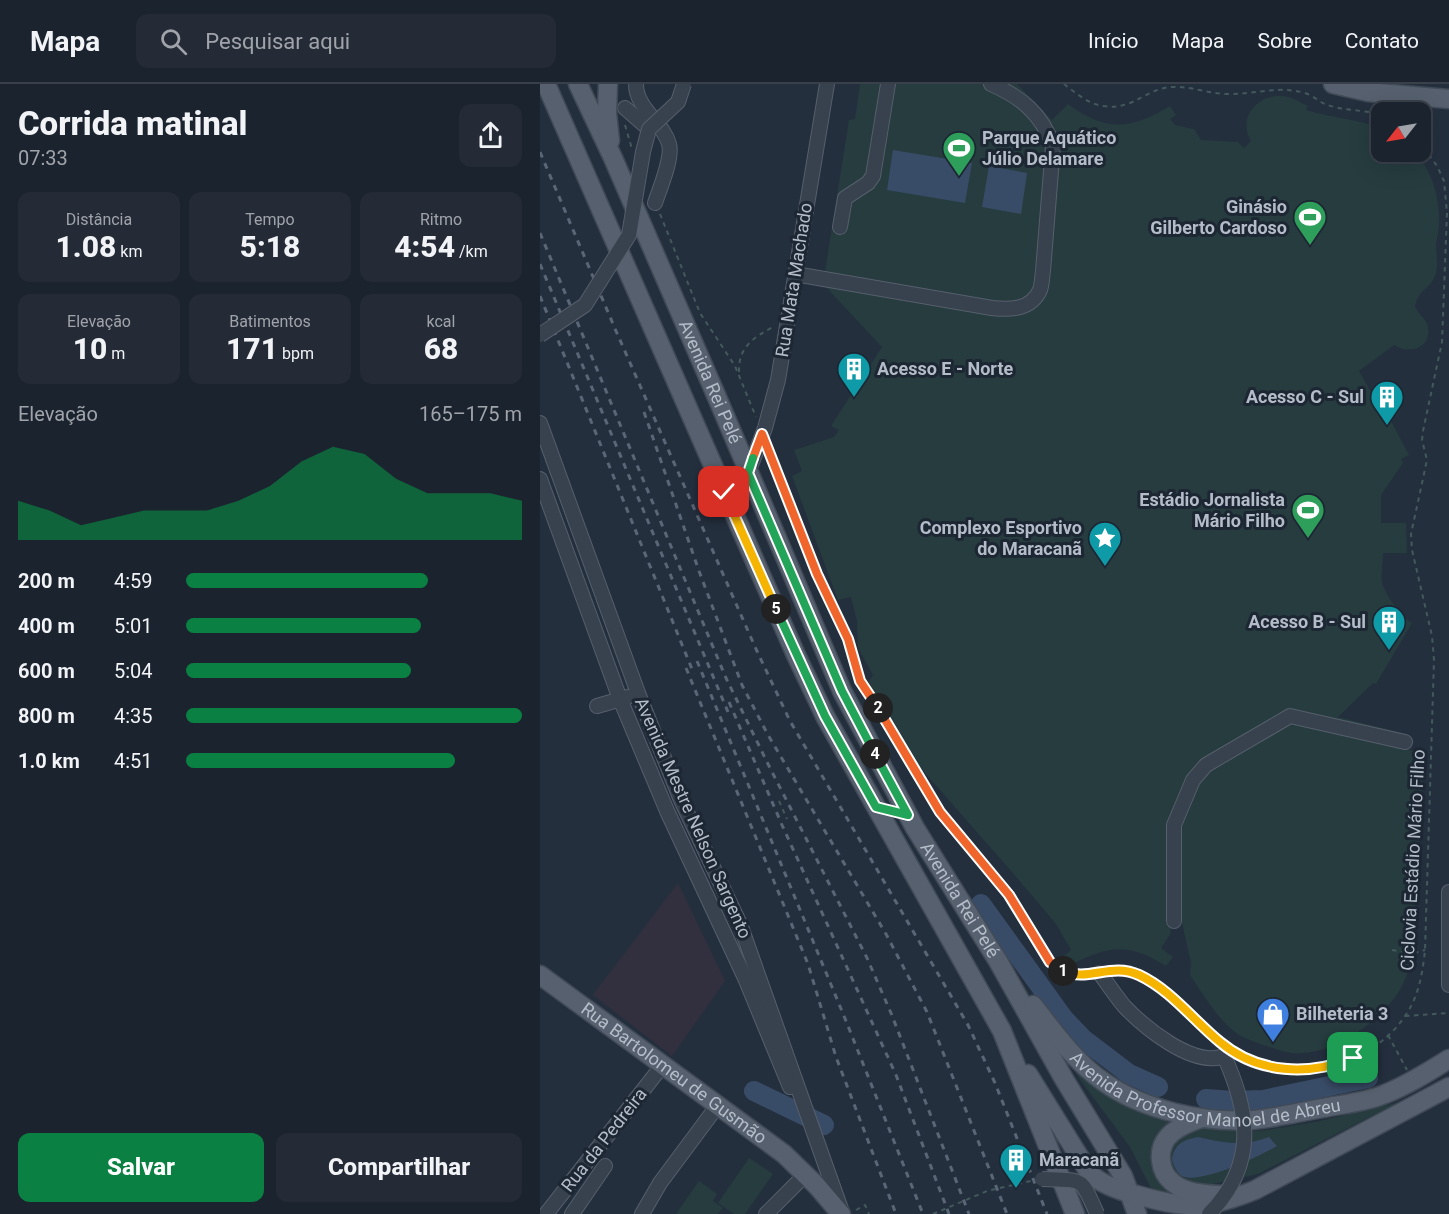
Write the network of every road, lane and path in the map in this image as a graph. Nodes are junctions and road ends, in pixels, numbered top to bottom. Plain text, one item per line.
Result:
1 (546, 84) edge
2 (578, 84) edge
3 (608, 84) edge
4 (636, 84) edge
5 (684, 84) edge
6 (827, 84) edge
7 (888, 84) edge
8 (991, 84) edge
9 (1064, 84) edge
10 (1333, 84) edge
11 (1449, 99) edge
12 (625, 108) dead end
13 (1371, 114) edge
14 (625, 124) dead end
15 (649, 129) junction
16 (632, 151) dead end
17 (612, 158) junction
18 (1431, 158) edge
19 (656, 203) joint
20 (840, 227) dead end
21 (795, 274) junction
22 (765, 331) dead end
23 (540, 335) edge
24 (740, 375) junction
25 (540, 423) edge
26 (762, 434) junction
27 (748, 473) junction
28 (540, 479) edge
29 (638, 693) junction
30 (620, 699) junction
31 (597, 706) dead end
32 (1405, 742) dead end
33 (779, 801) dead end
34 (876, 807) junction
35 (908, 815) junction
36 (787, 819) dead end
37 (1449, 892) edge
38 (1449, 908) edge
39 (1174, 921) dead end
40 (1392, 950) dead end
41 (1425, 950) junction
42 (1403, 952) dead end
43 (1414, 953) dead end
44 (998, 962) junction
45 (1099, 972) junction
46 (540, 975) edge
47 (1449, 985) edge
48 (1449, 1013) edge
49 (1405, 1016) junction
50 (1002, 1031) junction
51 (1388, 1035) junction
52 (1221, 1043) dead end
53 (1231, 1049) dead end
54 (1449, 1059) edge
55 (662, 1066) junction
56 (1413, 1081) junction
57 (1449, 1087) edge
58 (1449, 1098) edge
59 (1426, 1100) junction
60 (718, 1105) junction
61 (1204, 1117) junction
62 (605, 1166) dead end
63 (806, 1174) junction
64 (1042, 1179) joint
65 (1255, 1190) junction
66 (1131, 1194) junction
67 (554, 1212) edge
68 (572, 1214) edge
69 (642, 1214) edge
70 (766, 1214) edge
71 (842, 1214) edge
72 (849, 1214) edge
73 (869, 1214) edge
74 (933, 1214) edge
75 (1074, 1214) edge
76 (1098, 1214) edge
77 (1137, 1214) edge
78 (1209, 1214) edge
79 (1226, 1214) edge

1 - 34 main road, Avenida Rei Pelé
2 - 17 main road, Avenida Rei Pelé
3 - 17 main road
4 - 19 street
5 - 15 street, bridge
6 - 21 street, Rua Mata Machado
7 - 20 street
8 - 21 street
9 - 13 path
10 - 11 main road
12 - 15 street
14 - 16 path
15 - 23 street, bridge
17 - 27 main road, Avenida Rei Pelé
18 - 41 path, Ciclovia Estádio Mário Filho
19 - 24 path
21 - 26 street, Rua Mata Machado
22 - 24 path
24 - 26 path
25 - 29 street, Avenida Mestre Nelson Sargento
26 - 27 street, Rua Mata Machado
26 - 45 path
27 - 35 main road, Avenida Rei Pelé
28 - 30 street, Avenida Mestre Nelson Sargento
29 - 30 street
29 - 71 street, Avenida Mestre Nelson Sargento
30 - 31 street
30 - 71 street, Avenida Mestre Nelson Sargento
32 - 39 street
33 - 36 path
34 - 35 main road
34 - 50 main road, Avenida Rei Pelé
35 - 44 main road, Avenida Rei Pelé
37 - 38 street
38 - 47 street
40 - 42 path
41 - 43 path
41 - 49 path, Ciclovia Estádio Mário Filho
44 - 61 main road, Avenida Professor Manoel de Abreu
44 - 66 main road, Avenida Rei Pelé
45 - 52 path
45 - 78 street, bridge
46 - 55 main road, Rua Bartolomeu de Gusmão
48 - 49 path
49 - 51 path, Ciclovia Estádio Mário Filho
50 - 66 main road, Avenida Professor Manoel de Abreu
50 - 75 main road, Avenida Rei Pelé
51 - 53 path, Ciclovia Estádio Mário Filho
51 - 56 path
54 - 56 main road, Avenida Professor Manoel de Abreu
55 - 60 main road, Rua Bartolomeu de Gusmão
55 - 67 street, Rua da Pedreira
56 - 61 main road, Avenida Professor Manoel de Abreu
57 - 59 main road, Avenida Professor Manoel de Abreu
58 - 59 main road
59 - 65 main road, Avenida Professor Manoel de Abreu
60 - 63 main road, Rua Bartolomeu de Gusmão
60 - 69 street
61 - 65 main road
62 - 68 street
63 - 70 street
63 - 71 main road, Rua Bartolomeu de Gusmão
64 - 74 path, bridge
64 - 76 street, bridge
65 - 66 main road, Avenida Professor Manoel de Abreu
65 - 79 main road
66 - 77 main road, Avenida Rei Pelé
72 - 73 path

